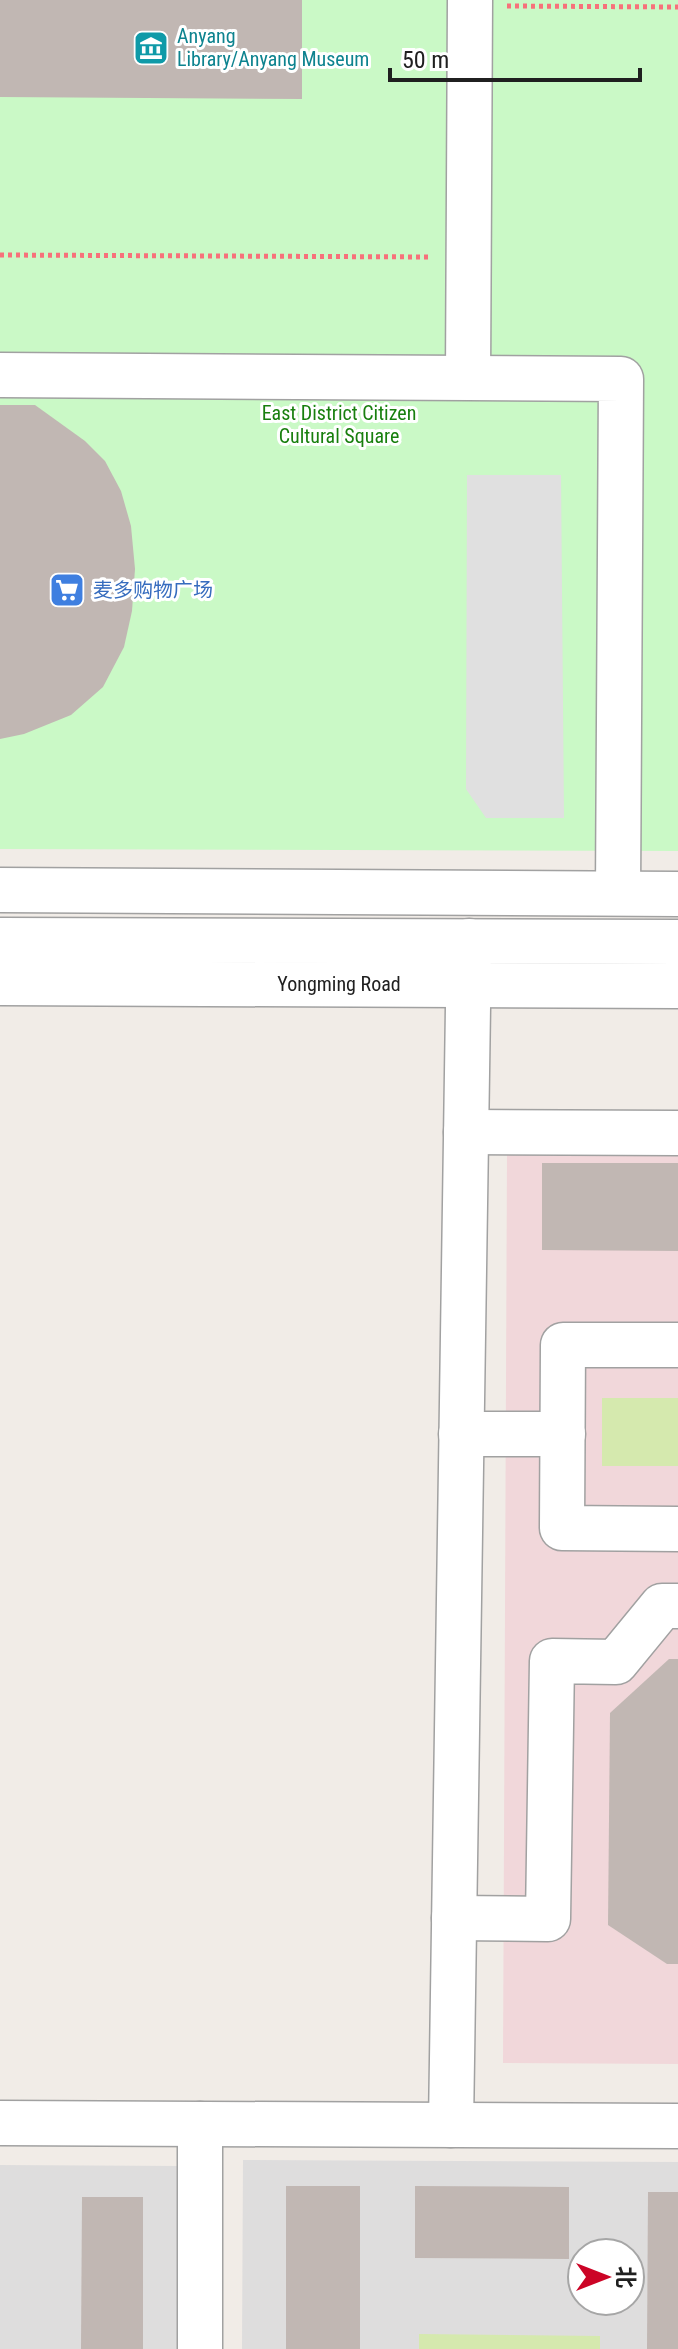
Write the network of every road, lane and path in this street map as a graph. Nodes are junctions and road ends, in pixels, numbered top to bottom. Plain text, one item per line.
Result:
1 (470, 3) edge
2 (678, 7) edge
3 (0, 255) edge
4 (468, 258) junction
5 (0, 375) edge
6 (468, 377) junction
7 (0, 890) edge
8 (618, 893) junction
9 (678, 894) edge
10 (0, 940) edge
11 (469, 941) junction
12 (678, 942) edge
13 (0, 983) edge
14 (468, 985) junction
15 (678, 986) edge
16 (466, 1132) junction
17 (678, 1133) edge
18 (678, 1345) edge
19 (461, 1434) junction
20 (563, 1434) junction
21 (678, 1529) edge
22 (678, 1606) edge
23 (454, 1918) junction
24 (0, 2123) edge
25 (200, 2124) junction
26 (451, 2125) junction
27 (678, 2126) edge
28 (200, 2349) edge

1 - 2 path
1 - 4 street
3 - 4 path
4 - 6 street
5 - 6 street
6 - 8 street
7 - 8 street
8 - 9 street
10 - 11 street
11 - 12 street
11 - 14 street
13 - 14 street, Yongming Road
14 - 15 street, Yongming Road
14 - 16 street
16 - 17 street
16 - 19 street
18 - 20 street
19 - 20 street
19 - 23 street
20 - 21 street
22 - 23 street
23 - 26 street
24 - 25 street
25 - 26 street
25 - 28 street
26 - 27 street

